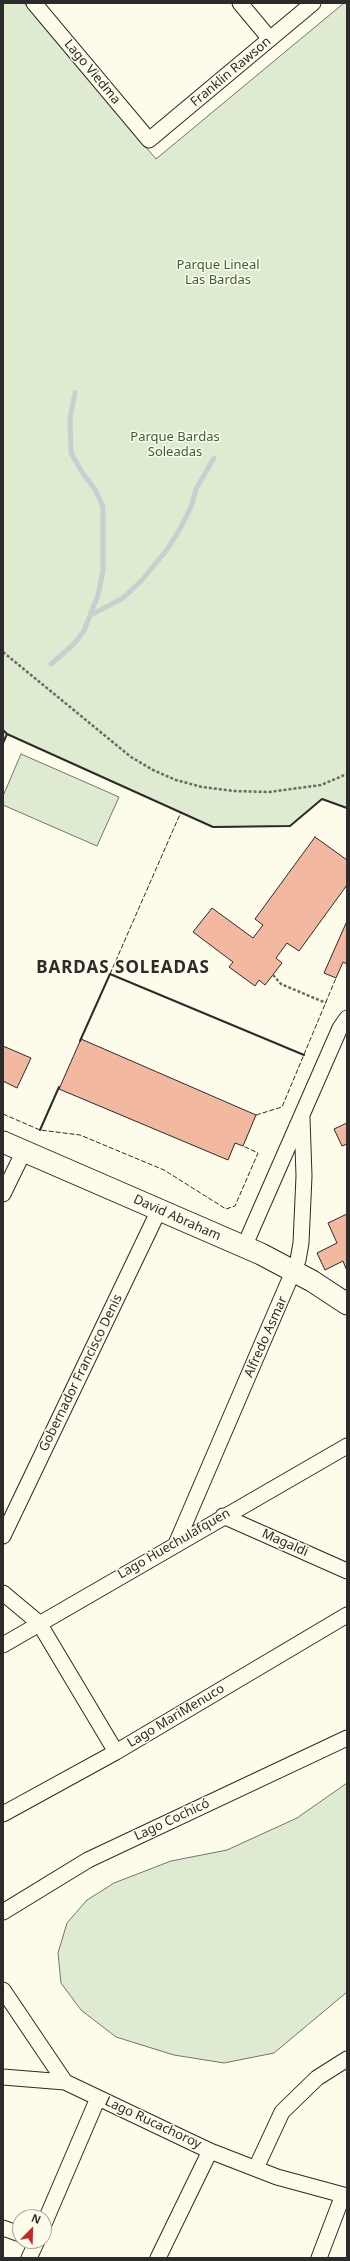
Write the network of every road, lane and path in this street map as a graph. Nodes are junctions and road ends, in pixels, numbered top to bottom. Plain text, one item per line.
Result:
1 (34, 3) edge
2 (240, 3) edge
3 (313, 3) edge
4 (270, 39) junction
5 (149, 140) joint
6 (3, 652) edge
7 (347, 774) edge
8 (272, 975) dead end
9 (326, 1003) dead end
10 (347, 1018) edge
11 (302, 1118) junction
12 (3, 1142) edge
13 (24, 1151) junction
14 (3, 1194) edge
15 (159, 1210) junction
16 (244, 1247) junction
17 (295, 1272) junction
18 (347, 1304) edge
19 (347, 1446) edge
20 (223, 1516) junction
21 (3, 1536) edge
22 (176, 1544) junction
23 (347, 1571) edge
24 (3, 1593) edge
25 (347, 1615) edge
26 (39, 1623) junction
27 (3, 1644) edge
28 (347, 1738) edge
29 (116, 1752) junction
30 (3, 1814) edge
31 (3, 1912) edge
32 (3, 1990) edge
33 (347, 2059) edge
34 (3, 2077) edge
35 (65, 2082) junction
36 (98, 2098) junction
37 (210, 2151) junction
38 (256, 2168) junction
39 (345, 2196) edge
40 (50, 2209) edge
41 (158, 2258) edge
42 (319, 2258) edge

1 - 5 street, Lago Viedma
2 - 4 street
3 - 4 street, Franklin Rawson
4 - 5 street, Franklin Rawson
6 - 7 path
8 - 9 path
10 - 11 street, Alfredo Asmar
11 - 16 street, Alfredo Asmar
11 - 17 street, Alfredo Asmar
12 - 13 main road, David Abraham
13 - 14 street
13 - 15 main road, David Abraham
15 - 16 main road, David Abraham
15 - 21 street, Gobernador Francisco Denis
16 - 17 main road, David Abraham
17 - 18 main road, David Abraham
17 - 22 street, Alfredo Asmar
19 - 20 street, Lago Huechulafquen
20 - 22 street, Lago Huechulafquen
20 - 23 street, Magaldi
22 - 26 street, Lago Huechulafquen
24 - 26 street
25 - 29 street, Lago MariMenuco
26 - 27 street, Lago Huechulafquen
26 - 29 street
28 - 31 street, Lago Cochicó
29 - 30 street, Lago MariMenuco
32 - 35 street
33 - 38 street
34 - 35 street
35 - 36 street, Lago Rucachoroy
36 - 37 street, Lago Rucachoroy
36 - 40 street
37 - 38 street, Lago Rucachoroy
37 - 41 street
38 - 39 street, Lago Rucachoroy
39 - 42 street

